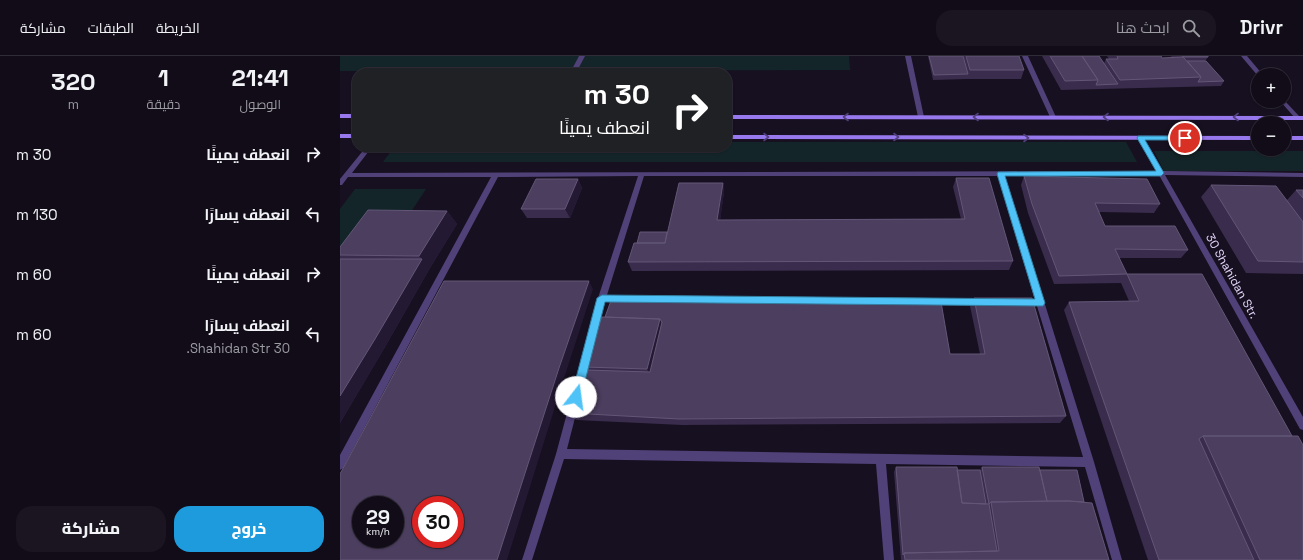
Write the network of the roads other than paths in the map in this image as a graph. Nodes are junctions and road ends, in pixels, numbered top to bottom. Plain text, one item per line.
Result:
1 (582, 56) edge
2 (908, 56) edge
3 (1025, 56) edge
4 (1244, 56) edge
5 (576, 68) edge
6 (1254, 68) edge
7 (1290, 108) edge
8 (340, 116) edge
9 (352, 116) edge
10 (732, 117) edge
11 (921, 117) junction
12 (1053, 117) junction
13 (1300, 118) edge
14 (340, 136) edge
15 (352, 136) edge
16 (732, 137) edge
17 (1141, 138) junction
18 (1251, 138) edge
19 (1291, 138) edge
20 (1303, 138) edge
21 (364, 152) edge
22 (1161, 173) junction
23 (343, 174) edge
24 (496, 174) junction
25 (642, 174) junction
26 (1000, 174) junction
27 (1303, 174) edge
28 (340, 183) edge
29 (602, 298) junction
30 (634, 298) edge
31 (666, 299) edge
32 (992, 302) edge
33 (1016, 303) edge
34 (1040, 303) junction
35 (1303, 426) edge
36 (561, 454) junction
37 (882, 459) junction
38 (1089, 462) junction
39 (340, 465) edge
40 (527, 560) edge
41 (889, 560) edge
42 (1117, 560) edge

1 - 5 street
2 - 11 street
3 - 12 street
4 - 6 street
7 - 13 street
8 - 9 main road
11 -> 10 main road
12 -> 11 main road
13 -> 12 main road
14 - 15 main road
16 -> 17 main road
17 - 18 main road
17 - 22 street, 30 Shahidan Str.
19 - 20 main road
21 - 23 street
22 - 26 street
22 - 27 street
22 - 35 street, 30 Shahidan Str.
23 - 24 street
23 - 28 street
24 - 25 street
24 - 39 street
25 - 26 street
25 - 29 street
26 - 34 street
29 - 30 street
29 - 36 street
31 - 32 street
33 - 34 street
34 - 38 street
36 - 37 street
36 - 40 street
37 - 38 street
37 - 41 street
38 - 42 street

